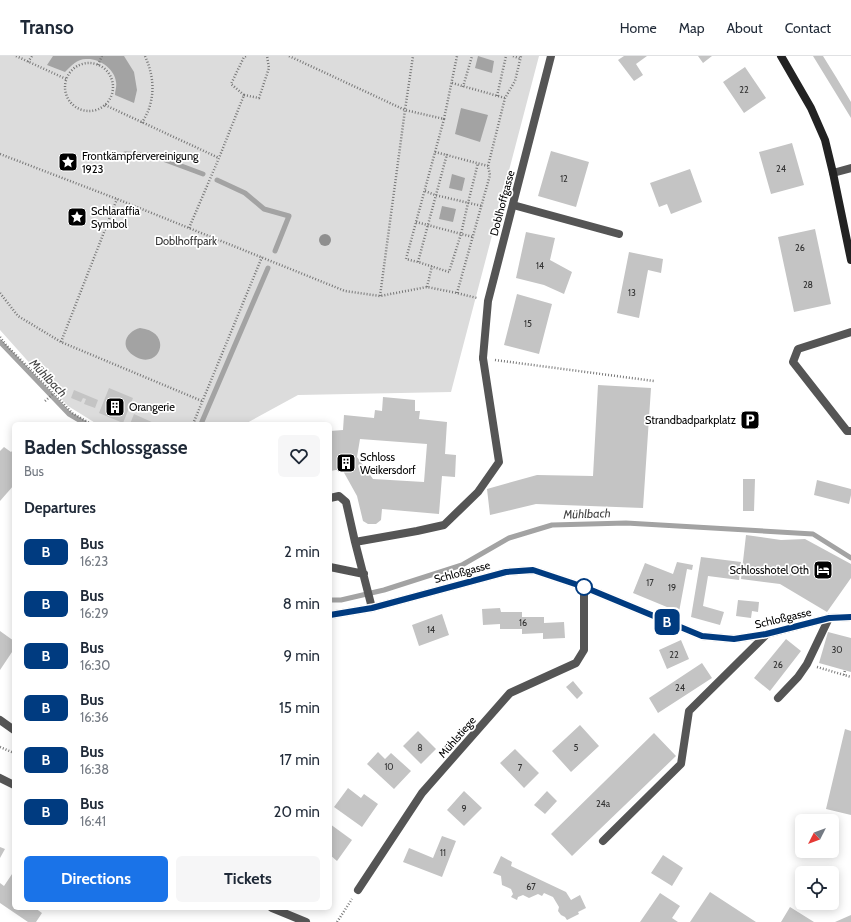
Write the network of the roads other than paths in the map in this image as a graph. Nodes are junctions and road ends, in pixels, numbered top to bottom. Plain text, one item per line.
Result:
1 (552, 56) edge
2 (781, 56) edge
3 (851, 168) edge
4 (833, 173) junction
5 (513, 204) junction
6 (619, 234) dead end
7 (851, 260) edge
8 (851, 332) edge
9 (851, 431) edge
10 (332, 498) edge
11 (355, 542) junction
12 (332, 567) edge
13 (364, 574) junction
14 (584, 587) junction
15 (371, 604) junction
16 (332, 614) edge
17 (851, 617) edge
18 (829, 618) junction
19 (766, 634) junction
20 (778, 698) dead end
21 (0, 720) edge
22 (12, 728) edge
23 (0, 778) edge
24 (12, 784) edge
25 (603, 841) dead end
26 (358, 890) road end
27 (277, 910) edge
28 (306, 922) edge

1 - 5 street, Doblhoffgasse
2 - 4 street
3 - 4 street
4 - 7 street
5 - 6 street
5 - 11 street, Doblhoffgasse
8 - 9 street
10 - 11 street
11 - 13 street
12 - 13 street
13 - 15 street
14 - 15 street, Schloßgasse
14 - 19 street, Schloßgasse
14 - 26 street, Mühlstiege
15 - 16 street, Schloßgasse
17 - 18 street, Schloßgasse
18 - 19 street, Schloßgasse
18 - 20 street
19 - 25 street
21 - 22 street
23 - 24 street
27 - 28 street

